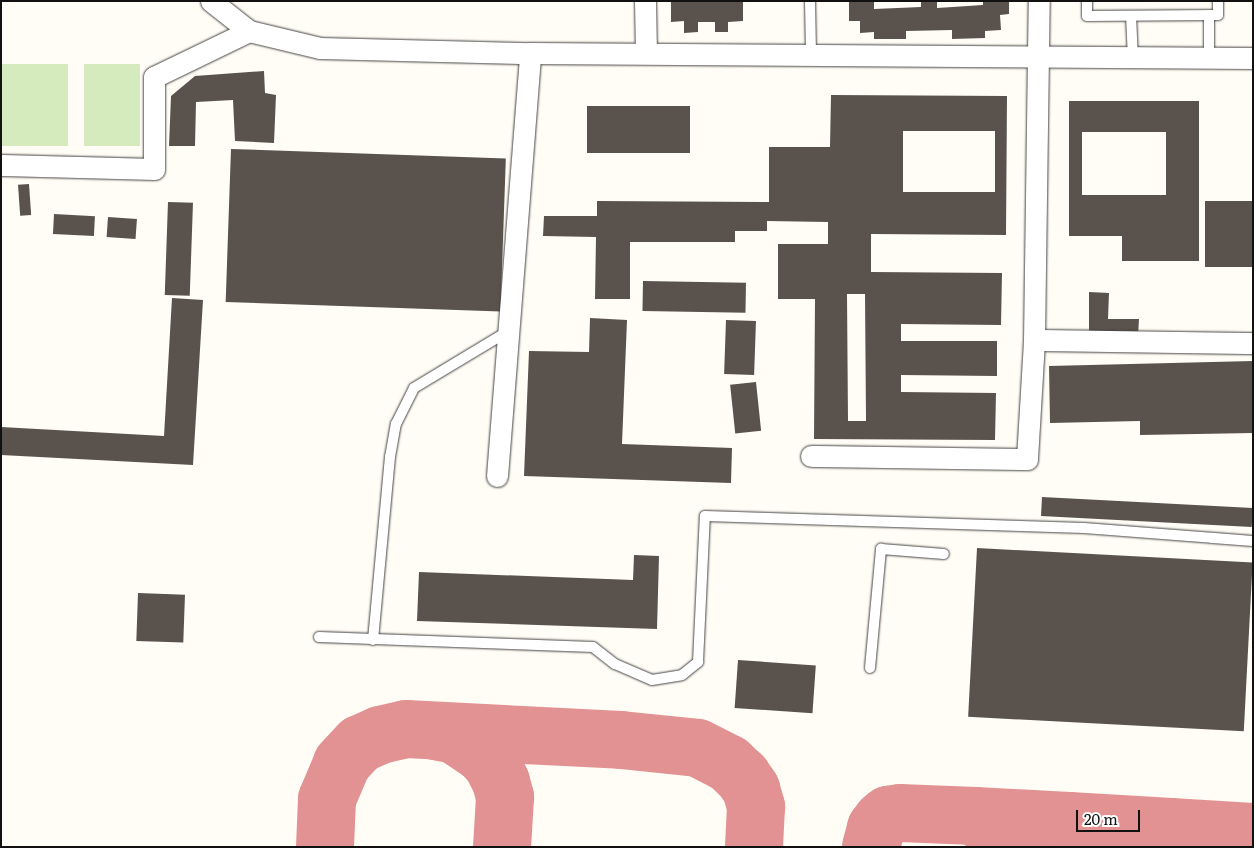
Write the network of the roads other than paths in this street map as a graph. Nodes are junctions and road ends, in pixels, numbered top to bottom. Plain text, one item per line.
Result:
1 (211, 1) edge
2 (645, 1) edge
3 (810, 1) edge
4 (1039, 1) edge
5 (1087, 1) edge
6 (1218, 1) edge
7 (1209, 15) junction
8 (1131, 16) junction
9 (249, 31) junction
10 (646, 53) junction
11 (530, 54) junction
12 (811, 54) junction
13 (1038, 57) junction
14 (1133, 58) junction
15 (1210, 58) junction
16 (1253, 58) edge
17 (1, 165) edge
18 (508, 332) junction
19 (1034, 340) junction
20 (1253, 343) edge
21 (811, 456) dead end
22 (497, 476) dead end
23 (1253, 541) edge
24 (944, 554) dead end
25 (319, 637) dead end
26 (373, 640) junction
27 (870, 668) dead end

1 - 9 street
2 - 10 street
3 - 12 lane
4 - 13 street
5 - 8 lane
6 - 7 lane
7 - 8 lane
7 - 15 lane
8 - 14 lane
9 - 11 street
9 - 17 street
10 - 11 street
10 - 12 street
11 - 18 street
12 - 13 street
13 - 14 street
13 - 19 street
14 - 15 street
15 - 16 street
18 - 22 street
18 - 26 lane
19 - 20 street
19 - 21 street
23 - 26 lane
24 - 27 lane
25 - 26 lane

